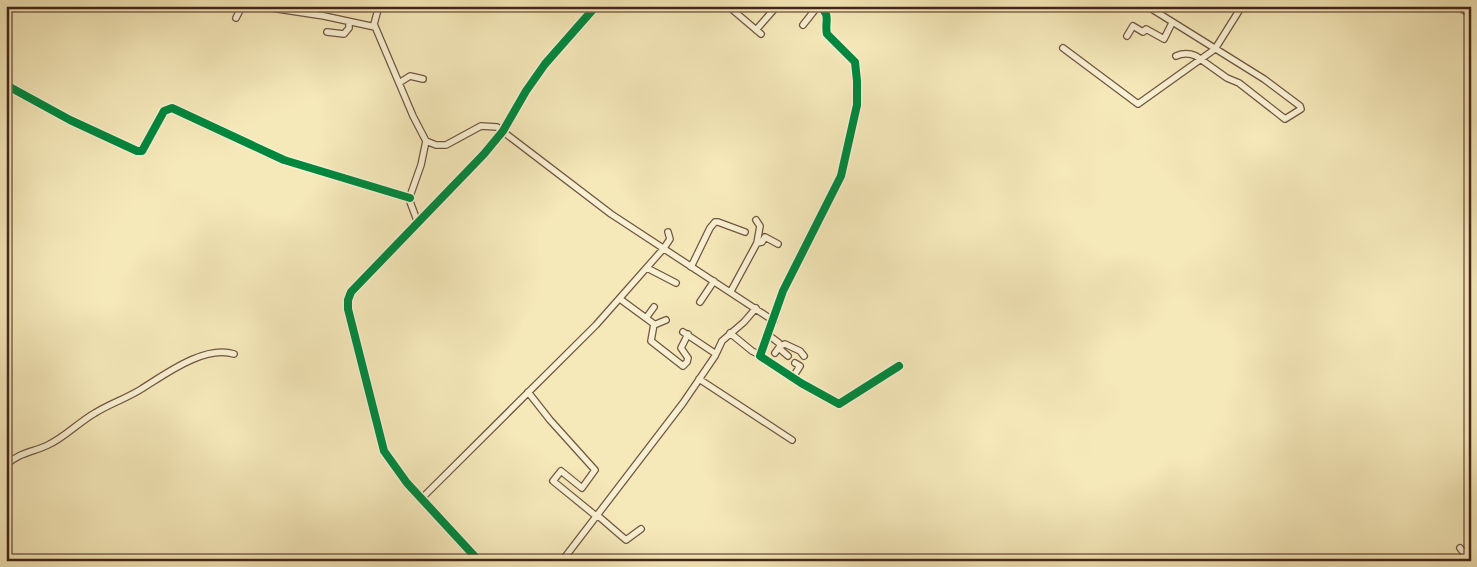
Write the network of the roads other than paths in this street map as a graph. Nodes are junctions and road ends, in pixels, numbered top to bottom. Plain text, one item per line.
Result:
1 (242, 6) edge
2 (258, 6) edge
3 (378, 6) edge
4 (596, 6) edge
5 (728, 6) edge
6 (777, 6) edge
7 (819, 6) edge
8 (1147, 6) edge
9 (1241, 6) edge
10 (1456, 6) edge
11 (1471, 14) edge
12 (236, 18) dead end
13 (349, 22) junction
14 (1172, 23) junction
15 (803, 25) dead end
16 (375, 27) junction
17 (327, 32) dead end
18 (1127, 36) dead end
19 (1063, 48) dead end
20 (1215, 49) junction
21 (1176, 56) dead end
22 (1202, 59) junction
23 (423, 79) dead end
24 (399, 83) junction
25 (6, 85) edge
26 (503, 131) junction
27 (426, 141) junction
28 (410, 198) junction
29 (756, 220) dead end
30 (418, 223) junction
31 (668, 232) dead end
32 (745, 232) dead end
33 (757, 243) junction
34 (778, 244) dead end
35 (664, 248) junction
36 (691, 267) junction
37 (646, 268) junction
38 (714, 281) junction
39 (676, 283) dead end
40 (730, 291) junction
41 (620, 299) junction
42 (700, 302) dead end
43 (654, 307) dead end
44 (756, 308) junction
45 (646, 318) junction
46 (666, 320) dead end
47 (774, 320) junction
48 (654, 325) junction
49 (730, 333) junction
50 (767, 334) junction
51 (780, 346) junction
52 (752, 351) junction
53 (775, 353) dead end
54 (234, 354) dead end
55 (716, 354) junction
56 (760, 355) junction
57 (747, 356) dead end
58 (788, 356) dead end
59 (804, 356) dead end
60 (795, 363) dead end
61 (899, 366) dead end
62 (793, 377) junction
63 (699, 379) junction
64 (528, 392) junction
65 (792, 440) dead end
66 (6, 465) edge
67 (582, 488) junction
68 (422, 498) junction
69 (574, 499) junction
70 (597, 515) junction
71 (641, 529) dead end
72 (1460, 548) dead end
73 (479, 561) edge
74 (562, 561) edge
75 (1470, 561) edge

1 - 12 street
2 - 13 street
3 - 16 street
4 - 26 street
5 - 6 street
7 - 15 street
7 - 47 street
8 - 14 street
9 - 20 street
10 - 11 street
13 - 16 street
13 - 17 street
14 - 18 street
14 - 20 street
16 - 24 street
19 - 22 street
20 - 22 street
20 - 22 street
21 - 22 street
23 - 24 street
24 - 27 street
25 - 28 street
26 - 27 street
26 - 30 street
26 - 35 street
27 - 28 street
28 - 30 street
29 - 33 street
30 - 68 street
31 - 35 street
32 - 36 street
33 - 34 street
33 - 40 street
35 - 36 street
35 - 37 street
36 - 38 street
37 - 39 street
37 - 41 street
38 - 40 street
38 - 42 street
40 - 44 street
41 - 45 street
41 - 64 street
43 - 45 street
44 - 47 street
44 - 49 street
45 - 48 street
46 - 48 street
47 - 50 street
48 - 55 street
49 - 52 street
49 - 55 street
50 - 51 street
50 - 56 street
51 - 53 street
51 - 58 street
51 - 59 street
52 - 56 street
52 - 57 street
54 - 66 street
55 - 63 street
56 - 62 street
60 - 62 street
61 - 62 street
63 - 65 street
63 - 70 street
64 - 67 street
64 - 68 street
67 - 69 street
67 - 69 street
68 - 73 street
69 - 70 street
70 - 71 street
70 - 74 street
72 - 75 street

